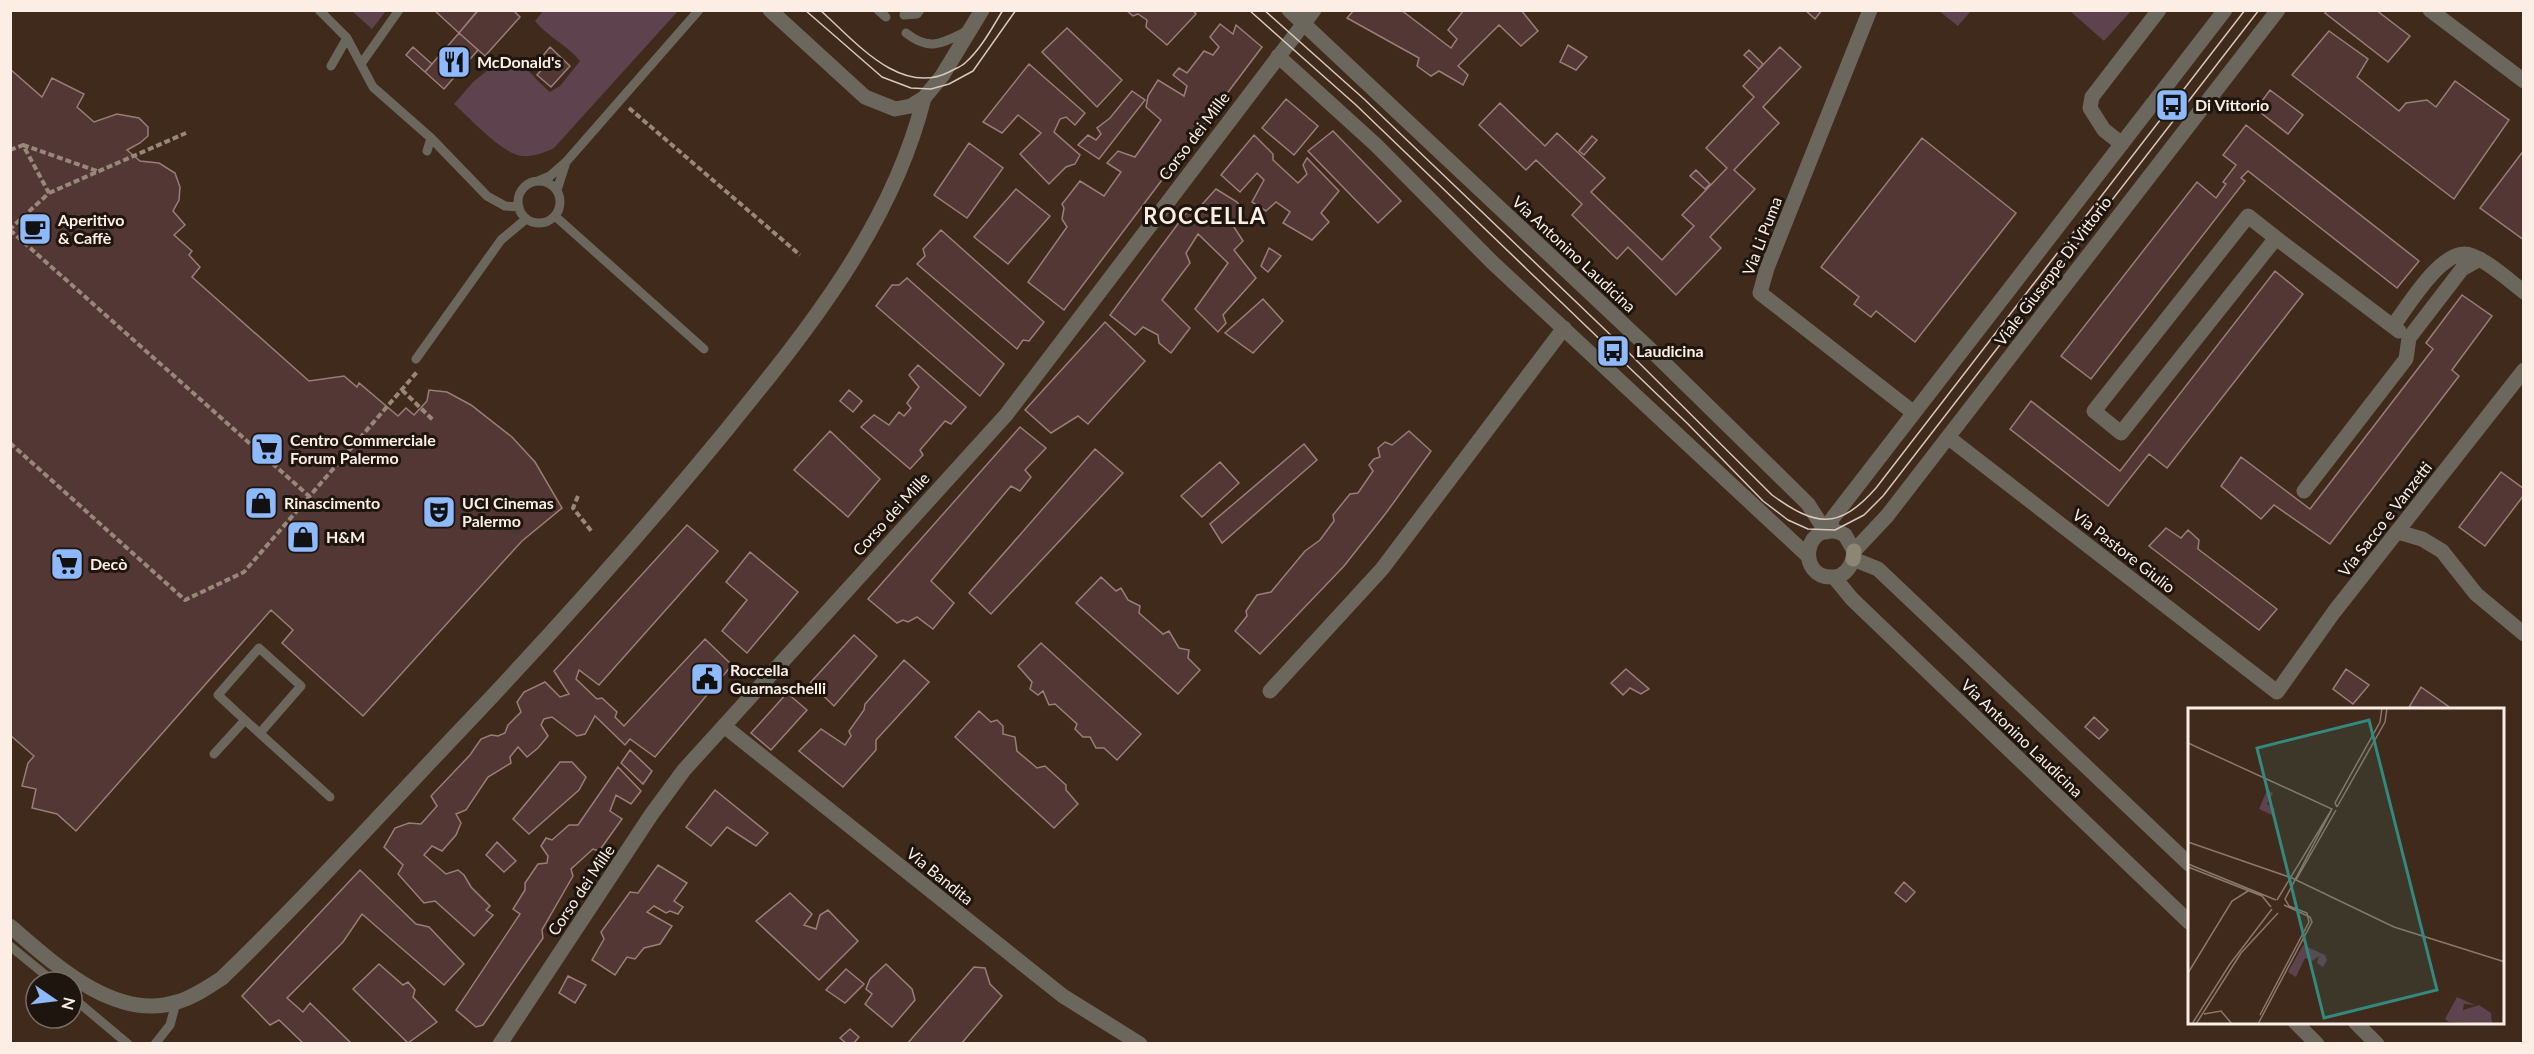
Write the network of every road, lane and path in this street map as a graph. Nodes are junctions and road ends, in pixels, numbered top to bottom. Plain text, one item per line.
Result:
1 (319, 10) edge
2 (399, 10) edge
3 (699, 10) edge
4 (770, 10) edge
5 (920, 10) edge
6 (982, 10) edge
7 (1289, 10) edge
8 (1314, 10) edge
9 (1870, 10) edge
10 (2159, 10) edge
11 (2225, 10) edge
12 (2278, 10) edge
13 (2430, 10) edge
14 (904, 15) dead end
15 (1304, 24) junction
16 (970, 30) junction
17 (906, 33) dead end
18 (347, 38) junction
19 (1278, 56) junction
20 (361, 64) junction
21 (331, 66) dead end
22 (2523, 81) edge
23 (924, 98) junction
24 (628, 107) dead end
25 (186, 133) dead end
26 (431, 138) junction
27 (2122, 144) junction
28 (23, 145) junction
29 (10, 150) edge
30 (427, 151) dead end
31 (566, 162) junction
32 (98, 172) junction
33 (538, 181) junction
34 (557, 190) junction
35 (49, 193) junction
36 (519, 204) junction
37 (555, 216) junction
38 (526, 219) junction
39 (10, 230) edge
40 (2276, 238) junction
41 (800, 255) dead end
42 (2480, 259) junction
43 (2523, 292) edge
44 (2393, 326) junction
45 (1564, 328) junction
46 (2409, 338) junction
47 (704, 349) dead end
48 (416, 359) dead end
49 (2523, 370) edge
50 (418, 372) dead end
51 (402, 390) junction
52 (1914, 413) junction
53 (433, 420) dead end
54 (1949, 438) junction
55 (10, 443) edge
56 (2304, 492) dead end
57 (578, 496) dead end
58 (310, 497) junction
59 (1828, 531) junction
60 (2398, 532) junction
61 (593, 533) dead end
62 (1853, 555) junction
63 (1808, 556) junction
64 (1834, 577) junction
65 (2523, 634) edge
66 (1270, 691) dead end
67 (2277, 692) joint
68 (245, 720) junction
69 (724, 726) junction
70 (260, 733) junction
71 (214, 754) dead end
72 (330, 797) dead end
73 (2188, 863) edge
74 (2188, 921) edge
75 (10, 926) edge
76 (10, 946) edge
77 (39, 970) edge
78 (176, 1003) junction
79 (84, 1007) edge
80 (2296, 1024) edge
81 (2356, 1024) edge
82 (128, 1044) edge
83 (155, 1044) edge
84 (500, 1044) edge
85 (1140, 1044) edge
86 (2317, 1044) edge
87 (2377, 1044) edge

1 - 18 lane
2 - 20 lane
3 - 31 lane
4 - 23 street
5 - 14 lane
6 - 16 street
7 - 15 street, Via Antonino Laudicina
8 - 15 street, Corso dei Mille
9 - 52 street, Via Li Puma
10 - 27 street
11 - 27 street, Viale Giuseppe Di Vittorio
12 - 54 street, Viale Giuseppe Di Vittorio
13 - 22 street
15 - 19 street, Corso dei Mille
15 - 59 street, Via Antonino Laudicina
16 - 17 lane
16 - 23 street
18 - 20 lane
18 - 21 lane
19 - 45 street
19 - 69 street, Corso dei Mille
20 - 26 lane
23 - 78 street
24 - 41 path
25 - 32 path
26 - 30 lane
26 - 36 lane
27 - 52 street, Viale Giuseppe Di Vittorio
28 - 29 path
28 - 32 path
28 - 35 path
31 - 33 lane
31 - 34 lane
32 - 35 path
33 - 34 lane
33 - 36 lane
34 - 37 lane
35 - 39 path
36 - 38 lane
37 - 38 lane
37 - 47 lane
38 - 48 lane
39 - 58 path
40 - 40 street
40 - 44 street
42 - 43 street
42 - 44 street
42 - 46 street
44 - 46 street
45 - 63 street
45 - 66 street
46 - 56 street
49 - 60 street, Via Sacco e Vanzetti
50 - 51 path
51 - 53 path
51 - 58 path
52 - 59 street, Viale Giuseppe Di Vittorio
54 - 62 street, Viale Giuseppe Di Vittorio
54 - 67 street, Via Pastore Giulio
55 - 58 path
57 - 61 path
59 - 62 street
59 - 63 street
60 - 65 street
60 - 67 street, Via Sacco e Vanzetti
62 - 64 street
62 - 73 street, Via Antonino Laudicina
63 - 64 street
64 - 74 street, Via Antonino Laudicina
68 - 70 lane
68 - 70 lane
68 - 71 lane
69 - 84 street, Corso dei Mille
69 - 85 street, Via Bandita
70 - 72 lane
75 - 78 street
76 - 77 lane
78 - 83 lane
79 - 82 lane
80 - 86 street
81 - 87 street

